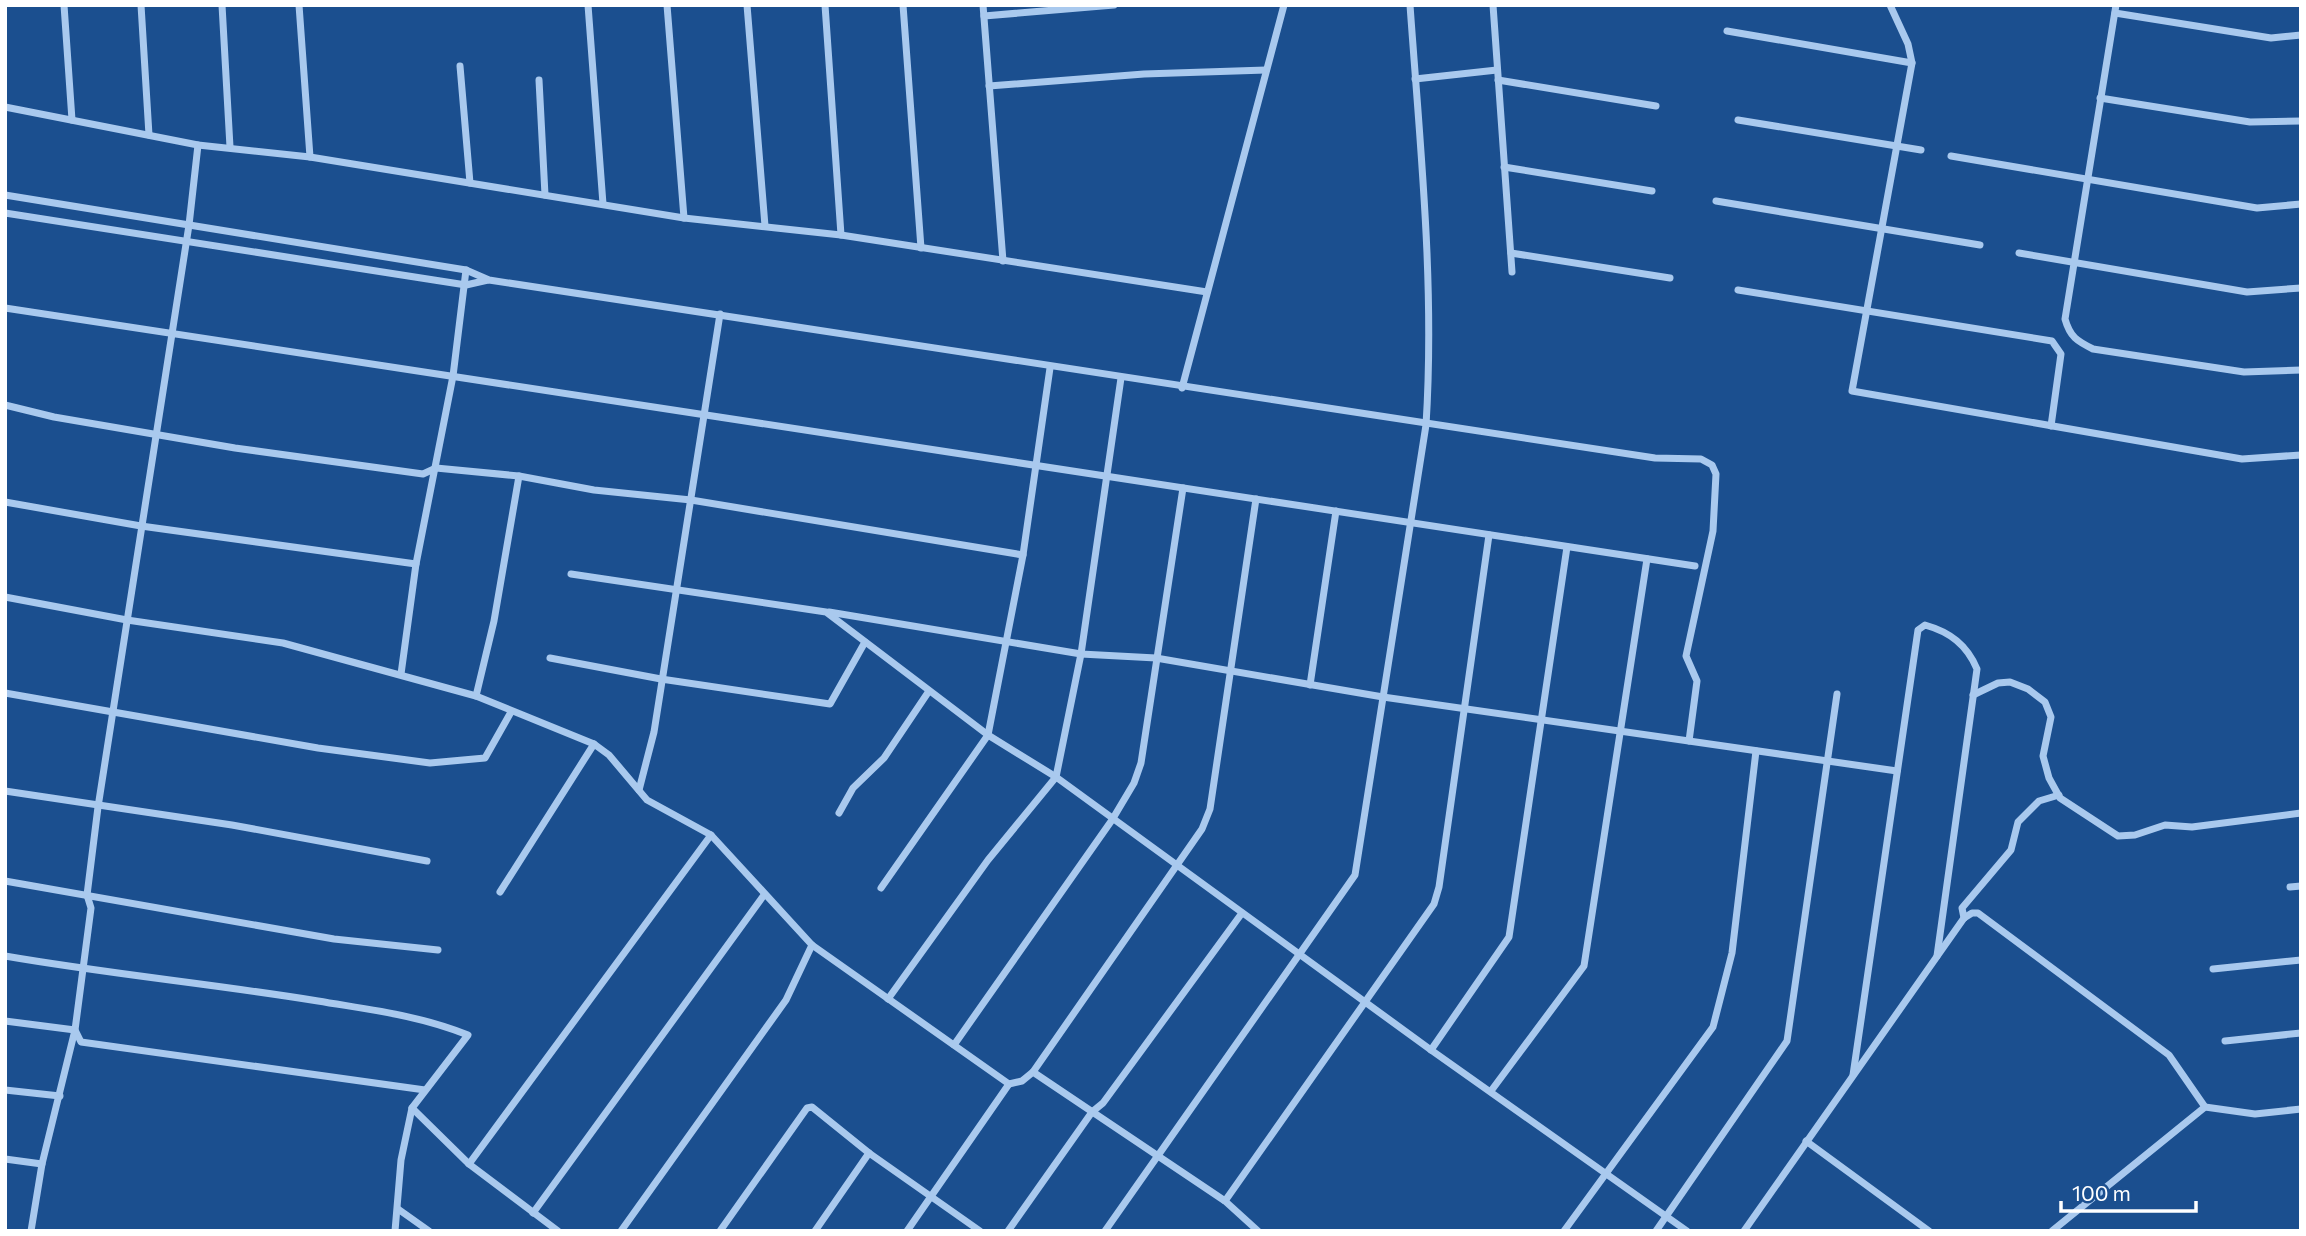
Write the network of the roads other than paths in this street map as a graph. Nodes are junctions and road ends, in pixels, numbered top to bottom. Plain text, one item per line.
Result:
1 (64, 5) edge
2 (141, 5) edge
3 (222, 5) edge
4 (299, 5) edge
5 (588, 5) edge
6 (667, 5) edge
7 (747, 5) edge
8 (825, 5) edge
9 (903, 5) edge
10 (983, 5) edge
11 (1114, 5) edge
12 (1284, 5) edge
13 (1410, 5) edge
14 (1493, 5) edge
15 (1890, 5) edge
16 (2115, 9) edge
17 (984, 16) junction
18 (1727, 31) dead end
19 (2301, 36) edge
20 (1912, 63) junction
21 (460, 66) dead end
22 (1266, 70) junction
23 (1497, 70) junction
24 (1415, 79) junction
25 (539, 80) dead end
26 (1498, 80) junction
27 (989, 86) junction
28 (2099, 99) junction
29 (1656, 106) dead end
30 (5, 107) edge
31 (72, 120) junction
32 (1738, 120) dead end
33 (2301, 121) edge
34 (149, 135) junction
35 (198, 145) junction
36 (1897, 146) junction
37 (230, 147) junction
38 (1922, 150) dead end
39 (1951, 156) dead end
40 (310, 157) junction
41 (1504, 167) junction
42 (2086, 177) junction
43 (470, 183) junction
44 (1652, 191) dead end
45 (5, 195) edge
46 (545, 195) junction
47 (1716, 201) dead end
48 (603, 204) junction
49 (2301, 204) edge
50 (5, 213) edge
51 (684, 218) junction
52 (189, 225) junction
53 (765, 226) junction
54 (1882, 228) junction
55 (841, 235) junction
56 (186, 242) junction
57 (1980, 245) dead end
58 (921, 248) junction
59 (1511, 253) junction
60 (2019, 253) dead end
61 (1003, 261) junction
62 (2072, 262) junction
63 (466, 270) junction
64 (1512, 272) dead end
65 (1670, 278) dead end
66 (489, 280) junction
67 (466, 285) junction
68 (2301, 288) edge
69 (1738, 290) dead end
70 (1207, 292) junction
71 (5, 308) edge
72 (1867, 311) junction
73 (720, 314) junction
74 (171, 333) junction
75 (1051, 368) junction
76 (2301, 369) edge
77 (453, 376) junction
78 (1121, 378) junction
79 (1182, 387) junction
80 (5, 405) edge
81 (704, 415) junction
82 (1426, 425) junction
83 (2051, 426) junction
84 (155, 434) junction
85 (2301, 455) edge
86 (1035, 465) junction
87 (436, 468) junction
88 (519, 476) junction
89 (1108, 476) junction
90 (1183, 488) junction
91 (1256, 499) junction
92 (691, 500) junction
93 (5, 502) edge
94 (1336, 511) junction
95 (1410, 523) junction
96 (141, 526) junction
97 (1489, 535) junction
98 (1567, 547) junction
99 (1023, 555) junction
100 (1647, 559) junction
101 (416, 564) junction
102 (1695, 566) dead end
103 (571, 574) dead end
104 (676, 591) junction
105 (5, 597) edge
106 (826, 611) junction
107 (127, 620) junction
108 (865, 642) junction
109 (1008, 642) junction
110 (1081, 654) junction
111 (550, 658) dead end
112 (1156, 658) junction
113 (1231, 671) junction
114 (401, 674) junction
115 (661, 679) junction
116 (1310, 685) junction
117 (929, 691) junction
118 (5, 692) edge
119 (1837, 694) dead end
120 (1973, 695) junction
121 (476, 696) junction
122 (1383, 697) junction
123 (1464, 709) junction
124 (511, 712) junction
125 (114, 713) junction
126 (1541, 720) junction
127 (1620, 731) junction
128 (988, 735) junction
129 (1689, 741) junction
130 (594, 744) junction
131 (1756, 751) junction
132 (1830, 762) junction
133 (1897, 771) junction
134 (1056, 777) junction
135 (639, 790) junction
136 (5, 791) edge
137 (2059, 795) junction
138 (98, 807) junction
139 (839, 813) dead end
140 (2301, 813) edge
141 (1112, 820) junction
142 (711, 835) junction
143 (427, 861) dead end
144 (1177, 867) junction
145 (5, 881) edge
146 (2301, 886) edge
147 (2290, 887) dead end
148 (881, 888) dead end
149 (500, 892) dead end
150 (86, 895) junction
151 (764, 895) junction
152 (1242, 914) junction
153 (1964, 918) junction
154 (812, 945) junction
155 (438, 950) dead end
156 (1300, 954) junction
157 (5, 956) edge
158 (1937, 956) junction
159 (2301, 960) edge
160 (82, 969) junction
161 (2213, 969) dead end
162 (888, 999) junction
163 (1366, 1002) junction
164 (5, 1021) edge
165 (75, 1030) junction
166 (2301, 1033) edge
167 (2225, 1041) dead end
168 (954, 1045) junction
169 (1431, 1050) junction
170 (1033, 1072) junction
171 (1853, 1075) junction
172 (1009, 1084) junction
173 (5, 1090) edge
174 (425, 1090) junction
175 (1491, 1091) junction
176 (60, 1096) junction
177 (2205, 1107) junction
178 (412, 1108) junction
179 (2301, 1109) edge
180 (1092, 1112) junction
181 (1806, 1141) junction
182 (869, 1153) junction
183 (1157, 1156) junction
184 (5, 1159) edge
185 (41, 1164) junction
186 (469, 1164) junction
187 (1605, 1172) junction
188 (932, 1195) junction
189 (1225, 1201) junction
190 (398, 1209) junction
191 (533, 1213) junction
192 (1667, 1216) junction
193 (31, 1231) edge
194 (395, 1231) edge
195 (429, 1231) edge
196 (558, 1231) edge
197 (621, 1231) edge
198 (720, 1231) edge
199 (815, 1231) edge
200 (907, 1231) edge
201 (980, 1231) edge
202 (1008, 1231) edge
203 (1104, 1231) edge
204 (1258, 1231) edge
205 (1564, 1231) edge
206 (1656, 1231) edge
207 (1687, 1231) edge
208 (1744, 1231) edge
209 (1929, 1231) edge
210 (2052, 1231) edge

1 - 31 street
2 - 34 street
3 - 37 street
4 - 40 street
5 - 48 street
6 - 51 street
7 - 53 street
8 - 55 street
9 - 58 street
10 - 17 street
11 - 17 street
12 - 22 street
13 - 24 street
14 - 23 street
15 - 20 street
16 - 19 street
16 - 28 street
17 - 27 street
18 - 20 street
20 - 36 street
21 - 43 street
22 - 27 street
22 - 70 street
23 - 24 street
23 - 26 street
24 - 82 street
25 - 46 street
26 - 29 street
26 - 41 street
27 - 61 street
28 - 33 street
28 - 42 street
30 - 31 street
31 - 34 street
32 - 36 street
34 - 35 street
35 - 37 street
35 - 52 street
36 - 38 street
36 - 54 street
37 - 40 street
39 - 42 street
40 - 43 street
41 - 44 street
41 - 59 street
42 - 49 street
42 - 62 street
43 - 46 street
45 - 52 street
46 - 48 street
47 - 54 street
48 - 51 street
50 - 56 street
51 - 53 street
52 - 56 street
52 - 63 street
53 - 55 street
54 - 57 street
54 - 72 street
55 - 58 street
56 - 67 street
56 - 74 street
58 - 61 street
59 - 64 street
59 - 65 street
60 - 62 street
61 - 70 street
62 - 68 street
62 - 76 street
63 - 66 street
63 - 67 street
66 - 67 street
66 - 73 street
67 - 77 street
69 - 72 street
70 - 79 street
71 - 74 street
72 - 83 street
72 - 83 street
73 - 75 street
73 - 81 street
74 - 77 street
74 - 84 street
75 - 78 street
75 - 86 street
77 - 81 street
77 - 87 street
78 - 79 street
78 - 89 street
79 - 82 street
80 - 84 street
81 - 86 street
81 - 92 street
82 - 95 street
82 - 129 street
83 - 85 street
84 - 87 street
84 - 96 street
86 - 89 street
86 - 99 street
87 - 88 street
87 - 101 street
88 - 92 street
88 - 121 street
89 - 90 street
89 - 110 street
90 - 91 street
90 - 112 street
91 - 94 street
91 - 113 street
92 - 99 street
92 - 104 street
93 - 96 street
94 - 95 street
94 - 116 street
95 - 97 street
95 - 122 street
96 - 101 street
96 - 107 street
97 - 98 street
97 - 123 street
98 - 100 street
98 - 126 street
99 - 109 street
100 - 102 street
100 - 127 street
101 - 114 street
103 - 104 street
104 - 106 street
104 - 115 street
105 - 107 street
106 - 108 street
106 - 109 street
107 - 114 street
107 - 125 street
108 - 115 street
108 - 117 street
109 - 110 street
109 - 128 street
110 - 112 street
110 - 134 street
111 - 115 street
112 - 113 street
112 - 141 street
113 - 116 street
113 - 144 street
114 - 121 street
115 - 135 street
116 - 122 street
117 - 128 street
117 - 139 street
118 - 125 street
119 - 132 street
120 - 133 street
120 - 137 street
120 - 158 street
121 - 124 street
122 - 123 street
122 - 156 street
123 - 126 street
123 - 163 street
124 - 125 street
124 - 130 street
125 - 138 street
126 - 127 street
126 - 169 street
127 - 129 street
127 - 175 street
128 - 134 street
128 - 148 street
129 - 131 street
130 - 135 street
130 - 149 street
131 - 132 street
131 - 187 street
132 - 133 street
132 - 192 street
133 - 171 street
134 - 141 street
134 - 162 street
135 - 142 street
136 - 138 street
137 - 140 street
137 - 153 street
138 - 143 street
138 - 150 street
141 - 144 street
141 - 168 street
142 - 151 street
142 - 186 street
144 - 152 street
144 - 170 street
145 - 150 street
146 - 147 street
150 - 155 street
150 - 160 street
151 - 154 street
151 - 191 street
152 - 156 street
152 - 180 street
153 - 158 street
153 - 177 street
154 - 162 street
154 - 197 street
156 - 163 street
156 - 183 street
157 - 160 street
158 - 171 street
159 - 161 street
160 - 165 street
160 - 174 street
162 - 168 street
163 - 169 street
163 - 189 street
164 - 165 street
165 - 174 street
165 - 176 street
166 - 167 street
168 - 172 street
169 - 175 street
170 - 172 street
170 - 180 street
171 - 181 street
172 - 188 street
173 - 176 street
174 - 178 street
175 - 187 street
176 - 185 street
177 - 179 street
177 - 210 street
178 - 186 street
178 - 190 street
180 - 183 street
180 - 202 street
181 - 208 street
181 - 209 street
182 - 188 street
182 - 198 street
182 - 199 street
183 - 189 street
183 - 203 street
184 - 185 street
185 - 193 street
186 - 191 street
187 - 192 street
187 - 205 street
188 - 200 street
188 - 201 street
189 - 204 street
190 - 194 street
190 - 195 street
191 - 196 street
192 - 206 street
192 - 207 street

